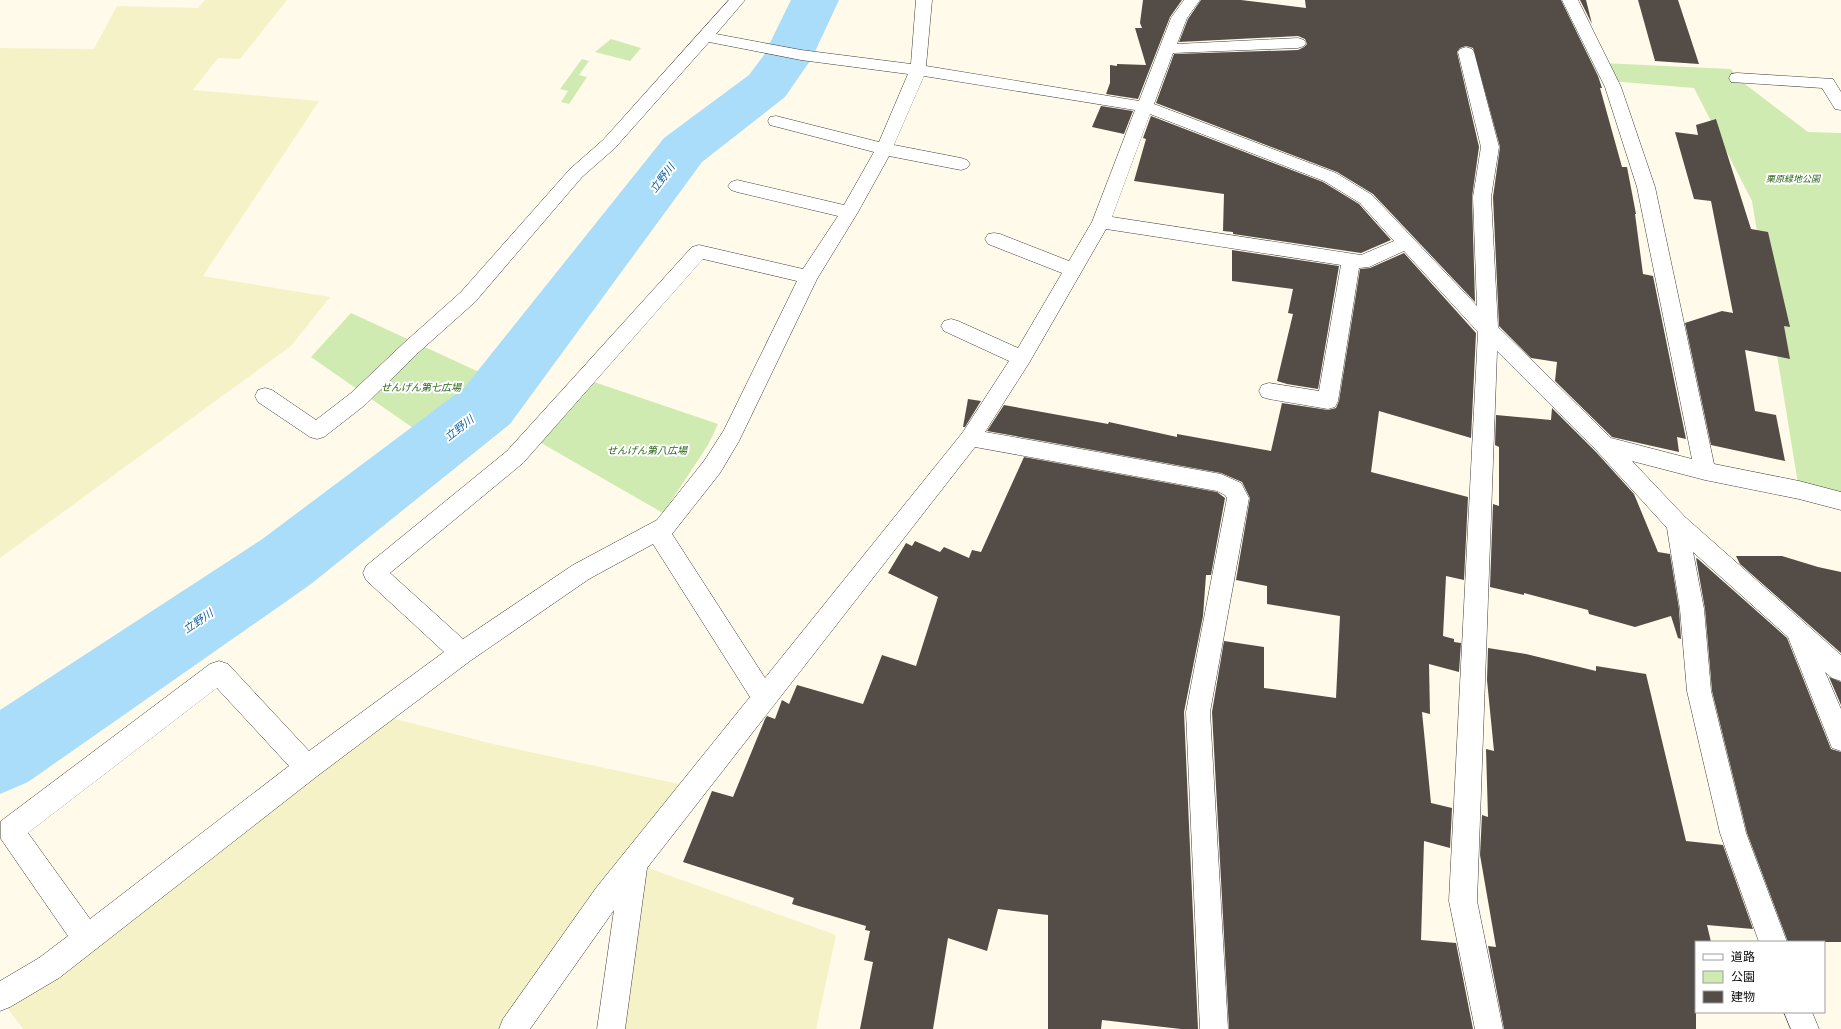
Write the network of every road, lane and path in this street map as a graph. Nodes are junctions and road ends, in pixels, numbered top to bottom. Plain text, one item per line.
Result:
1 (738, 0) edge
2 (924, 0) edge
3 (1192, 0) edge
4 (1570, 0) edge
5 (705, 37) junction
6 (1298, 43) dead end
7 (1167, 50) junction
8 (1466, 52) dead end
9 (918, 70) junction
10 (1737, 78) dead end
11 (1841, 105) edge
12 (1147, 107) junction
13 (776, 121) dead end
14 (884, 149) junction
15 (961, 164) dead end
16 (737, 186) dead end
17 (848, 212) junction
18 (1101, 222) junction
19 (994, 239) dead end
20 (1406, 243) junction
21 (1351, 260) junction
22 (1074, 271) junction
23 (808, 277) junction
24 (950, 326) dead end
25 (1488, 330) junction
26 (1022, 358) junction
27 (1269, 391) dead end
28 (265, 396) dead end
29 (970, 438) junction
30 (1604, 445) junction
31 (1705, 471) junction
32 (1841, 501) edge
33 (1677, 524) junction
34 (657, 530) junction
35 (1796, 629) junction
36 (462, 653) junction
37 (1841, 670) edge
38 (764, 697) junction
39 (1841, 739) edge
40 (307, 768) junction
41 (634, 863) junction
42 (87, 939) junction
43 (1773, 941) edge
44 (0, 997) edge
45 (1798, 1013) edge
46 (513, 1029) edge
47 (611, 1029) edge
48 (1214, 1029) edge
49 (1489, 1029) edge
50 (1805, 1029) edge

1 - 5 street
2 - 9 street
3 - 7 street
4 - 31 street
5 - 9 street
5 - 28 street
6 - 7 street
7 - 12 street
8 - 25 street
9 - 12 street
9 - 14 street
10 - 11 street
12 - 18 street
12 - 20 street
13 - 14 street
14 - 15 street
14 - 17 street
16 - 17 street
17 - 23 street
18 - 21 street
18 - 22 street
19 - 22 street
20 - 21 street
20 - 25 street
21 - 27 street
22 - 26 street
23 - 34 street
23 - 36 street
24 - 26 street
25 - 30 street
25 - 49 street
26 - 29 street
29 - 38 street
29 - 48 street
30 - 31 street
30 - 33 street
31 - 32 street
33 - 35 street
33 - 43 street
34 - 36 street
34 - 38 street
35 - 37 street
35 - 39 street
36 - 40 street
38 - 41 street
40 - 42 street
40 - 42 street
41 - 46 street
41 - 47 street
42 - 44 street
45 - 50 street

